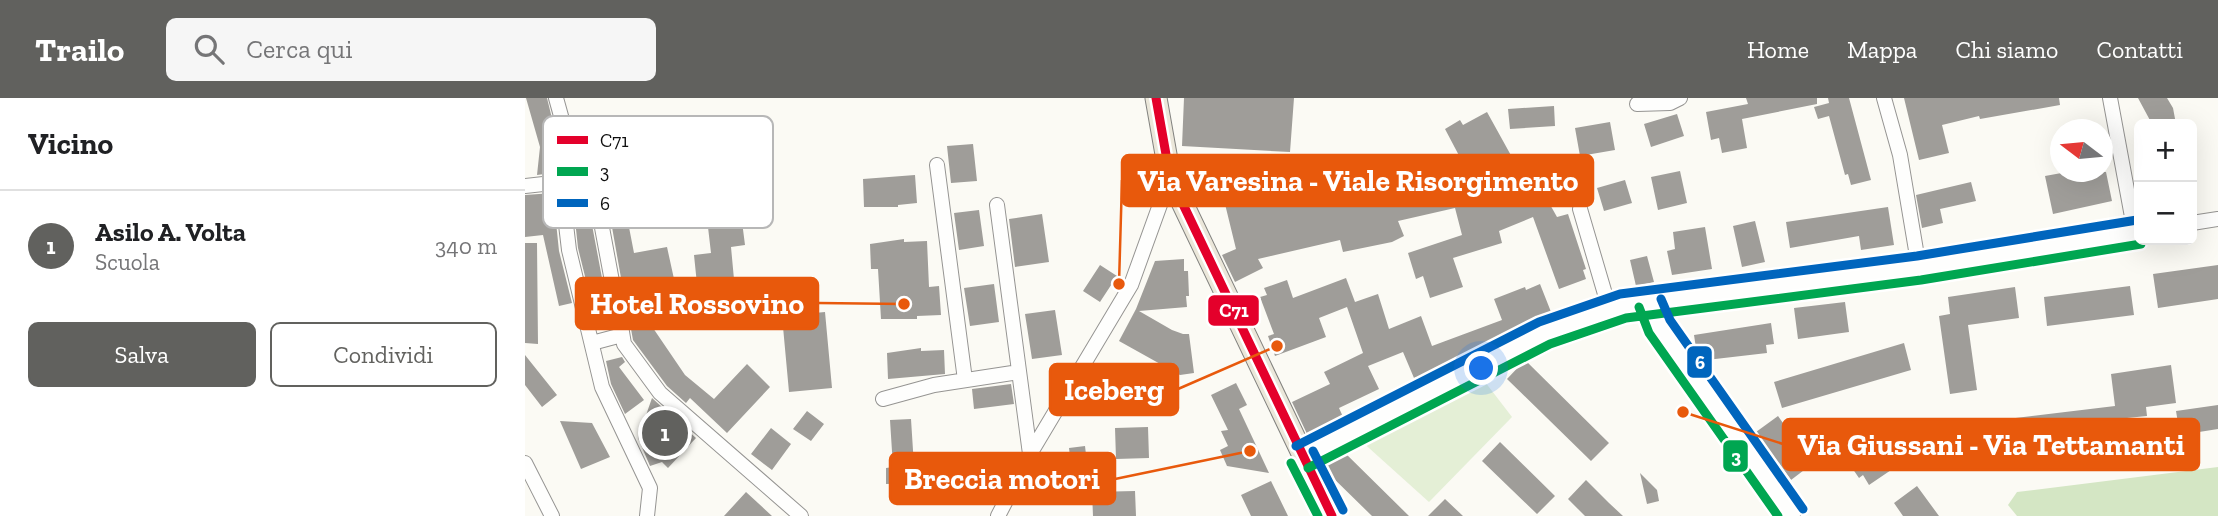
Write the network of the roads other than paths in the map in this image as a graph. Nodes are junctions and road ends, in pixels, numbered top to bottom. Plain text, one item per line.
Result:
1 (556, 98) edge
2 (1156, 98) edge
3 (1681, 98) edge
4 (1884, 98) edge
5 (2111, 98) edge
6 (1637, 104) dead end
7 (561, 116) edge
8 (937, 165) dead end
9 (1170, 177) junction
10 (543, 184) edge
11 (525, 186) edge
12 (997, 205) dead end
13 (1580, 209) dead end
14 (2134, 217) edge
15 (2218, 219) edge
16 (2197, 222) edge
17 (566, 228) edge
18 (602, 228) edge
19 (2134, 233) edge
20 (1919, 268) junction
21 (1650, 303) junction
22 (1610, 311) junction
23 (620, 321) junction
24 (592, 343) junction
25 (1019, 372) junction
26 (965, 380) junction
27 (883, 398) dead end
28 (1030, 454) junction
29 (1302, 457) junction
30 (525, 463) edge
31 (552, 516) edge
32 (647, 516) edge
33 (801, 516) edge
34 (998, 516) edge
35 (1332, 516) edge
36 (1793, 516) edge

1 - 7 street
2 - 9 main road
3 - 6 street
4 - 20 street
5 - 14 street
8 - 26 street
9 - 28 street
9 - 29 main road
10 - 11 street
12 - 25 street
13 - 22 street
15 - 16 street
17 - 24 street
18 - 23 street
19 - 20 street
20 - 21 street
21 - 22 street
21 - 36 street
22 - 29 street
23 - 24 street
23 - 33 street
24 - 32 street
25 - 26 street
25 - 28 street
26 - 27 street
28 - 34 street
29 - 35 main road
30 - 31 street

